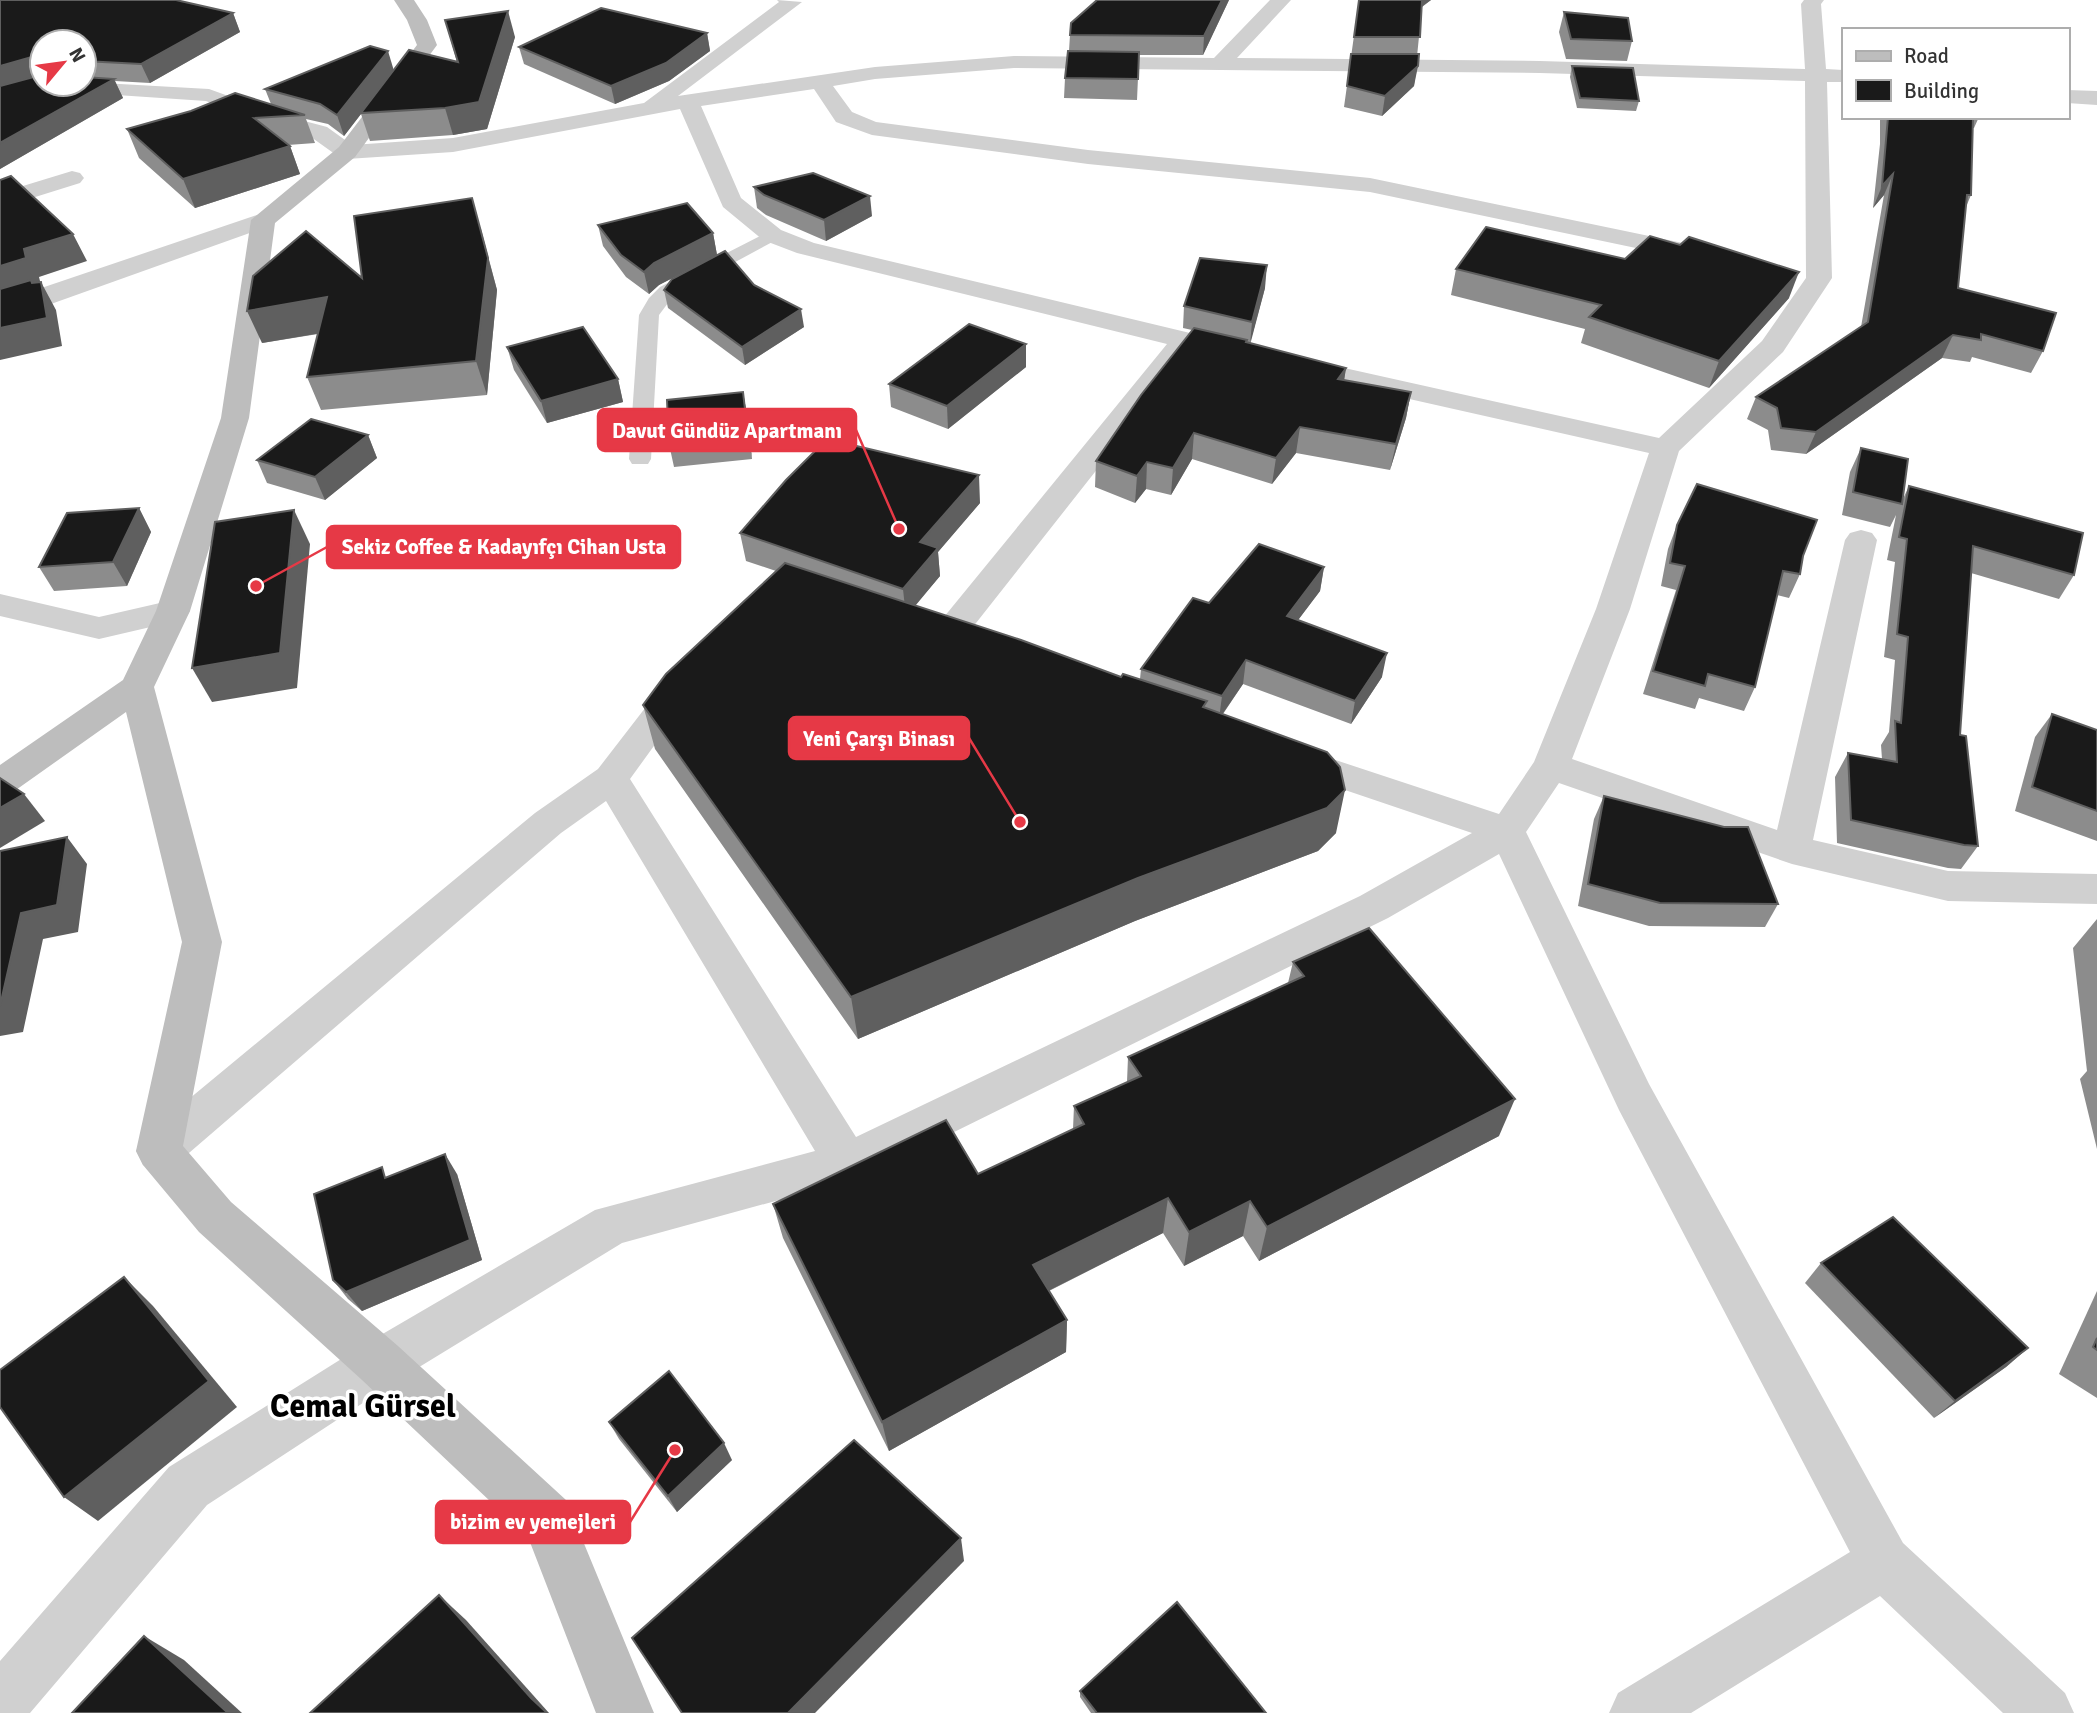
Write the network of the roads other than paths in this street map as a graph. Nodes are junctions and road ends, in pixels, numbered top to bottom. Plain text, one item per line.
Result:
1 (404, 0) edge
2 (787, 0) edge
3 (1281, 0) edge
4 (1814, 0) edge
5 (1218, 66) junction
6 (1816, 73) junction
7 (1842, 76) edge
8 (819, 81) junction
9 (98, 89) edge
10 (2069, 96) edge
11 (2097, 98) edge
12 (688, 100) junction
13 (649, 107) junction
14 (347, 152) junction
15 (72, 177) dead end
16 (0, 201) edge
17 (263, 220) junction
18 (772, 236) junction
19 (1710, 256) edge
20 (1791, 273) edge
21 (1819, 278) junction
22 (0, 310) edge
23 (1184, 341) junction
24 (1224, 350) edge
25 (1264, 359) edge
26 (1665, 448) junction
27 (640, 459) dead end
28 (1861, 540) dead end
29 (0, 605) edge
30 (173, 611) junction
31 (892, 626) edge
32 (704, 658) edge
33 (136, 687) junction
34 (1258, 748) edge
35 (1551, 766) junction
36 (611, 778) junction
37 (0, 783) edge
38 (1507, 831) junction
39 (1792, 850) junction
40 (2097, 889) edge
41 (159, 1151) junction
42 (847, 1163) junction
43 (380, 1363) junction
44 (1884, 1562) junction
45 (0, 1704) edge
46 (625, 1713) edge
47 (1638, 1713) edge
48 (2045, 1713) edge

1 - 14 street
2 - 13 street
3 - 5 street
4 - 6 street
5 - 6 street
5 - 8 street
6 - 7 street
6 - 21 street
8 - 12 street
8 - 19 street
9 - 14 street
10 - 11 street
12 - 13 street
12 - 18 street
13 - 14 street
14 - 17 street
15 - 16 street
17 - 22 street
17 - 30 street
18 - 23 street
18 - 27 lane
20 - 21 street
21 - 26 street
23 - 24 street
23 - 31 street
25 - 26 street
26 - 35 street
28 - 39 street
29 - 30 street
30 - 33 street
32 - 36 street
33 - 37 street
33 - 41 street
34 - 38 street
35 - 38 street
35 - 39 street
36 - 41 street
36 - 42 street
38 - 42 street
38 - 44 street
39 - 40 street
41 - 43 street
42 - 43 street
43 - 45 street
43 - 46 street
44 - 47 street
44 - 48 street

